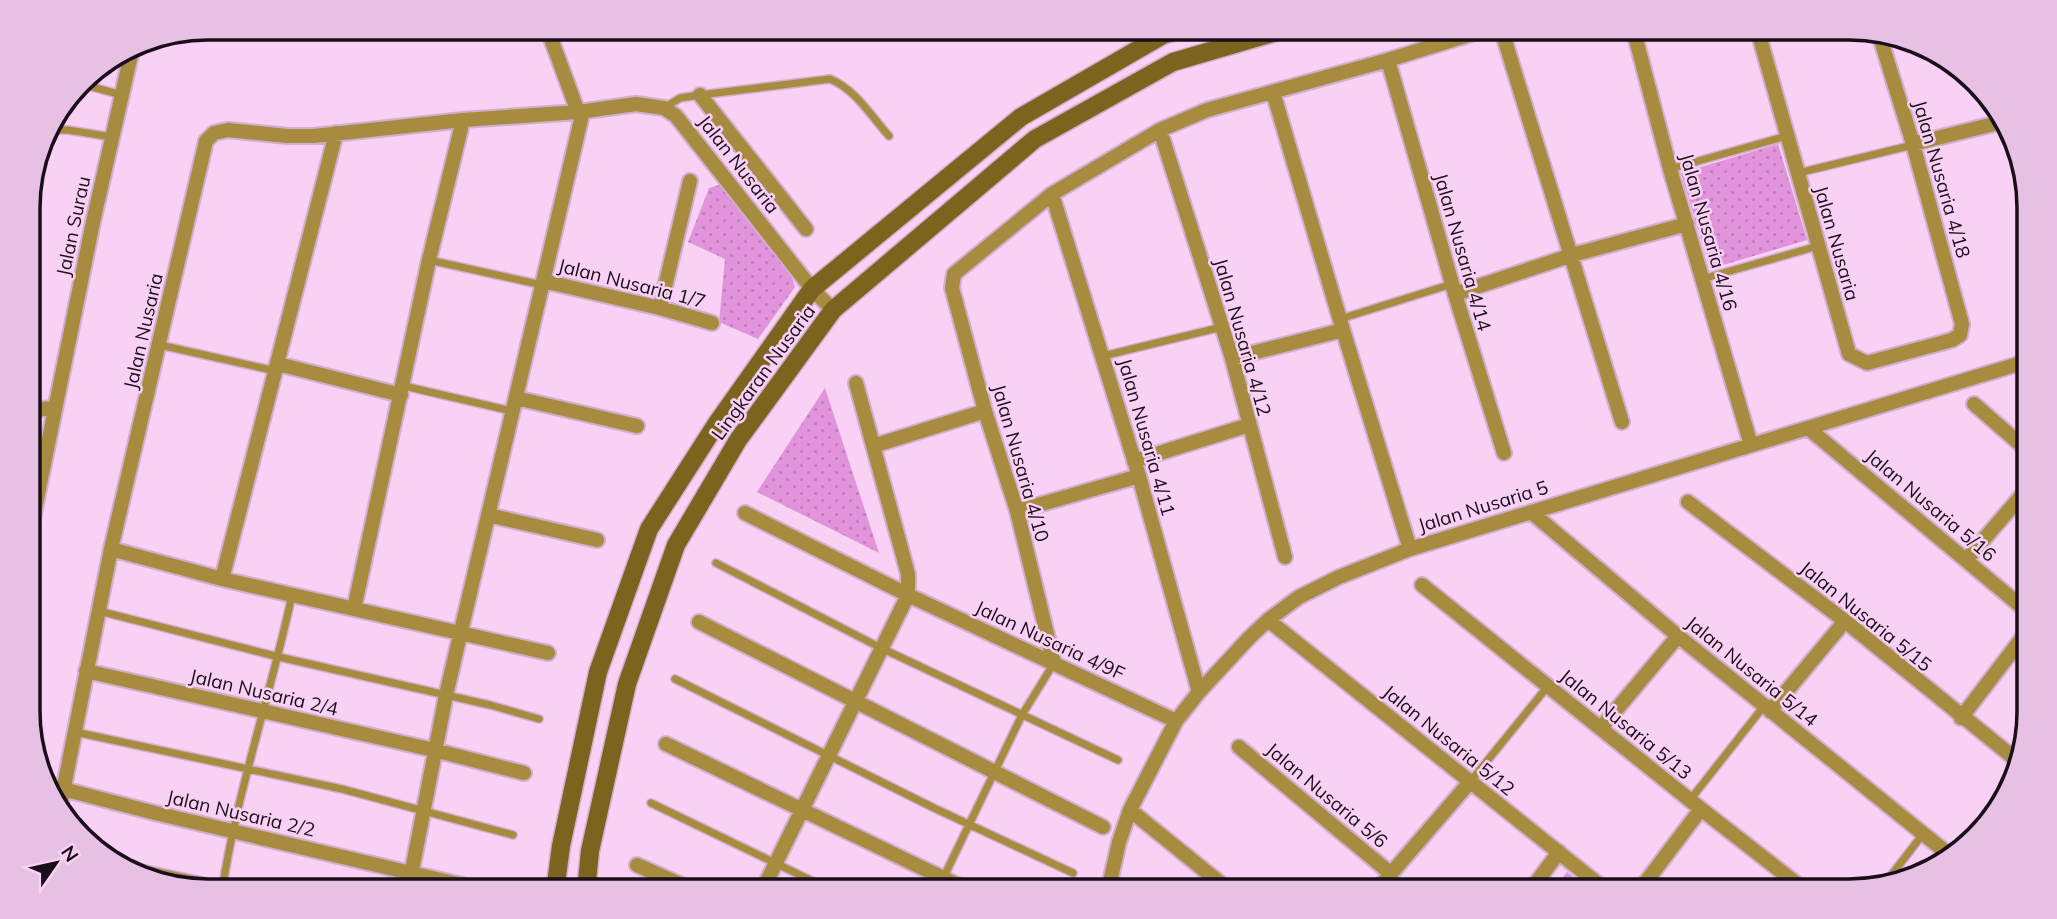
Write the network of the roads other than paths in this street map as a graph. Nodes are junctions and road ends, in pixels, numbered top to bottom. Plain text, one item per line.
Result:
1 (552, 40) edge
2 (1154, 40) edge
3 (1249, 40) edge
4 (1452, 40) edge
5 (1506, 40) edge
6 (1636, 40) edge
7 (1760, 40) edge
8 (1882, 43) edge
9 (130, 60) edge
10 (1388, 60) junction
11 (91, 87) edge
12 (1273, 92) junction
13 (122, 95) junction
14 (700, 95) junction
15 (664, 108) junction
16 (580, 112) junction
17 (463, 120) junction
18 (1994, 124) edge
19 (60, 130) edge
20 (1160, 130) junction
21 (336, 133) junction
22 (1787, 135) junction
23 (888, 136) dead end
24 (112, 137) junction
25 (1913, 145) junction
26 (1670, 169) junction
27 (1798, 173) junction
28 (690, 181) dead end
29 (1052, 194) junction
30 (1687, 224) junction
31 (806, 229) dead end
32 (1818, 246) junction
33 (1572, 255) junction
34 (429, 260) junction
35 (1702, 279) junction
36 (543, 283) junction
37 (812, 289) junction
38 (1454, 289) junction
39 (660, 308) junction
40 (834, 310) junction
41 (712, 323) dead end
42 (1341, 324) junction
43 (1222, 327) junction
44 (1960, 335) joint
45 (160, 345) junction
46 (1103, 356) junction
47 (1232, 358) junction
48 (2017, 364) edge
49 (277, 368) junction
50 (856, 383) dead end
51 (402, 390) junction
52 (1974, 404) dead end
53 (514, 405) junction
54 (54, 408) junction
55 (41, 409) edge
56 (985, 411) junction
57 (1622, 422) dead end
58 (1249, 425) junction
59 (638, 426) dead end
60 (1808, 428) junction
61 (2017, 441) edge
62 (1751, 445) junction
63 (873, 446) junction
64 (1504, 453) dead end
65 (1133, 461) junction
66 (1139, 476) junction
67 (40, 478) edge
68 (2017, 501) edge
69 (1688, 502) dead end
70 (1017, 511) junction
71 (1531, 512) junction
72 (744, 513) dead end
73 (488, 515) junction
74 (597, 540) dead end
75 (111, 549) junction
76 (1410, 549) junction
77 (1285, 557) dead end
78 (1966, 560) junction
79 (716, 563) dead end
80 (222, 579) junction
81 (1422, 585) dead end
82 (292, 594) junction
83 (908, 595) junction
84 (2017, 603) edge
85 (354, 609) junction
86 (98, 611) junction
87 (1268, 620) junction
88 (1844, 621) junction
89 (699, 622) dead end
90 (460, 633) junction
91 (1678, 636) junction
92 (2017, 645) edge
93 (881, 648) junction
94 (548, 653) dead end
95 (279, 657) junction
96 (1054, 663) junction
97 (86, 671) junction
98 (675, 679) dead end
99 (1548, 686) junction
100 (1199, 692) junction
101 (446, 695) junction
102 (855, 702) junction
103 (1767, 708) junction
104 (264, 711) junction
105 (1023, 715) junction
106 (1961, 718) junction
107 (538, 719) dead end
108 (1176, 721) junction
109 (1601, 728) junction
110 (75, 732) junction
111 (666, 744) dead end
112 (1239, 747) dead end
113 (434, 750) junction
114 (829, 755) junction
115 (2010, 756) edge
116 (1118, 761) dead end
117 (249, 767) junction
118 (994, 772) junction
119 (524, 773) dead end
120 (1470, 782) junction
121 (63, 789) junction
122 (62, 794) edge
123 (650, 803) dead end
124 (1695, 805) junction
125 (422, 810) junction
126 (802, 810) junction
127 (1130, 810) junction
128 (968, 824) junction
129 (1103, 827) dead end
130 (234, 831) junction
131 (1923, 834) junction
132 (513, 835) dead end
133 (1943, 850) edge
134 (1559, 852) junction
135 (776, 863) junction
136 (637, 865) dead end
137 (411, 873) junction
138 (1073, 873) dead end
139 (1390, 873) junction
140 (1893, 873) edge
141 (1111, 878) edge
142 (1214, 878) edge
143 (1386, 878) edge
144 (1540, 878) edge
145 (1591, 878) edge
146 (1647, 878) edge
147 (1789, 878) edge
148 (225, 879) edge
149 (410, 879) edge
150 (436, 879) edge
151 (557, 879) edge
152 (587, 879) edge
153 (668, 879) edge
154 (768, 879) edge
155 (808, 879) edge
156 (930, 879) edge
157 (943, 879) edge

1 - 16 street
2 - 37 main road, Lingkaran Nusaria
3 - 40 main road, Lingkaran Nusaria
4 - 10 street
5 - 33 street
6 - 26 street, Jalan Nusaria 4/16
7 - 22 street, Jalan Nusaria
8 - 25 street, Jalan Nusaria 4/18
9 - 13 street, Jalan Surau
10 - 12 street
10 - 38 street, Jalan Nusaria 4/14
11 - 13 lane
12 - 20 street
12 - 42 street
13 - 24 street, Jalan Surau
14 - 15 lane
14 - 23 lane
14 - 31 street
15 - 16 street, Jalan Nusaria
15 - 37 street, Jalan Nusaria
16 - 17 street, Jalan Nusaria
16 - 36 street
17 - 21 street, Jalan Nusaria
17 - 34 street
18 - 25 street
19 - 24 lane
20 - 29 street
20 - 43 street, Jalan Nusaria 4/12
21 - 45 street, Jalan Nusaria
21 - 49 street
22 - 26 lane
22 - 27 street, Jalan Nusaria
24 - 54 street, Jalan Surau
25 - 27 lane
25 - 44 street, Jalan Nusaria 4/18
26 - 30 street, Jalan Nusaria 4/16
27 - 32 street, Jalan Nusaria
28 - 39 street
29 - 46 street, Jalan Nusaria 4/11
29 - 56 street, Jalan Nusaria 4/10
30 - 33 street
30 - 35 street, Jalan Nusaria 4/16
32 - 35 lane
32 - 44 street, Jalan Nusaria
33 - 38 street
33 - 57 street
34 - 36 lane
34 - 51 street
35 - 62 street, Jalan Nusaria 4/16
36 - 39 street, Jalan Nusaria 1/7
36 - 53 street
37 - 40 street, Jalan Nusaria
37 - 151 main road, Lingkaran Nusaria
38 - 42 lane
38 - 64 street, Jalan Nusaria 4/14
39 - 41 street, Jalan Nusaria 1/7
40 - 152 main road, Lingkaran Nusaria
42 - 47 street
42 - 76 street
43 - 46 lane
43 - 47 street, Jalan Nusaria 4/12
45 - 49 lane
45 - 75 street, Jalan Nusaria
46 - 65 street, Jalan Nusaria 4/11
47 - 58 street, Jalan Nusaria 4/12
48 - 60 street, Jalan Nusaria 5
49 - 51 street
49 - 80 street
50 - 63 street
51 - 53 lane
51 - 85 street
52 - 61 street
53 - 59 street
53 - 73 street
54 - 55 street
54 - 67 street, Jalan Surau
56 - 63 street
56 - 70 street, Jalan Nusaria 4/10
58 - 65 street
58 - 77 street, Jalan Nusaria 4/12
60 - 62 street, Jalan Nusaria 5
60 - 78 street, Jalan Nusaria 5/16
62 - 71 street, Jalan Nusaria 5
63 - 83 street
65 - 66 street, Jalan Nusaria 4/11
66 - 70 street
66 - 100 street, Jalan Nusaria 4/11
68 - 78 street
69 - 88 street, Jalan Nusaria 5/15
70 - 96 street, Jalan Nusaria 4/10
71 - 76 street, Jalan Nusaria 5
71 - 91 street, Jalan Nusaria 5/14
72 - 83 street, Jalan Nusaria 4/9F
73 - 74 street
73 - 90 street
75 - 80 street
75 - 86 street, Jalan Nusaria
76 - 87 street, Jalan Nusaria 5
78 - 84 street, Jalan Nusaria 5/16
79 - 93 lane
80 - 82 street
81 - 99 street, Jalan Nusaria 5/13
82 - 85 street
82 - 95 lane
83 - 93 street
83 - 96 street, Jalan Nusaria 4/9F
85 - 90 street
86 - 95 lane
86 - 97 street, Jalan Nusaria
87 - 100 street, Jalan Nusaria 5
87 - 120 street, Jalan Nusaria 5/12
88 - 103 street
88 - 106 street, Jalan Nusaria 5/15
89 - 102 street
90 - 94 street
90 - 101 street
91 - 103 street, Jalan Nusaria 5/14
91 - 109 street
92 - 106 street
93 - 102 street
93 - 105 lane
95 - 101 lane
95 - 104 lane
96 - 105 lane
96 - 108 street, Jalan Nusaria 4/9F
97 - 104 street, Jalan Nusaria 2/4
97 - 110 street, Jalan Nusaria
98 - 114 lane
99 - 109 street, Jalan Nusaria 5/13
99 - 120 lane
100 - 108 street, Jalan Nusaria 5
101 - 107 lane
101 - 113 street
102 - 114 street
102 - 118 street
103 - 124 lane
103 - 131 street, Jalan Nusaria 5/14
104 - 113 street, Jalan Nusaria 2/4
104 - 117 lane
105 - 116 lane
105 - 118 lane
106 - 115 street, Jalan Nusaria 5/15
108 - 127 street, Jalan Nusaria 5
109 - 124 street, Jalan Nusaria 5/13
110 - 117 lane
110 - 121 street, Jalan Nusaria
111 - 126 street
112 - 139 street, Jalan Nusaria 5/6
113 - 119 street, Jalan Nusaria 2/4
113 - 125 street
114 - 126 street
114 - 128 lane
117 - 125 lane
117 - 130 lane
118 - 128 lane
118 - 129 street
120 - 134 street, Jalan Nusaria 5/12
120 - 139 street
121 - 122 street, Jalan Nusaria
121 - 130 street, Jalan Nusaria 2/2
123 - 135 lane
124 - 146 street
124 - 147 street, Jalan Nusaria 5/13
125 - 132 lane
125 - 137 street
126 - 135 street
126 - 156 street
127 - 141 street, Jalan Nusaria 5
127 - 142 street
128 - 138 lane
128 - 157 lane
130 - 137 street, Jalan Nusaria 2/2
130 - 148 lane
131 - 133 street, Jalan Nusaria 5/14
131 - 140 lane
134 - 144 street
134 - 145 street, Jalan Nusaria 5/12
135 - 154 street
135 - 155 lane
136 - 153 street
137 - 149 street
137 - 150 street, Jalan Nusaria 2/2
139 - 143 street

